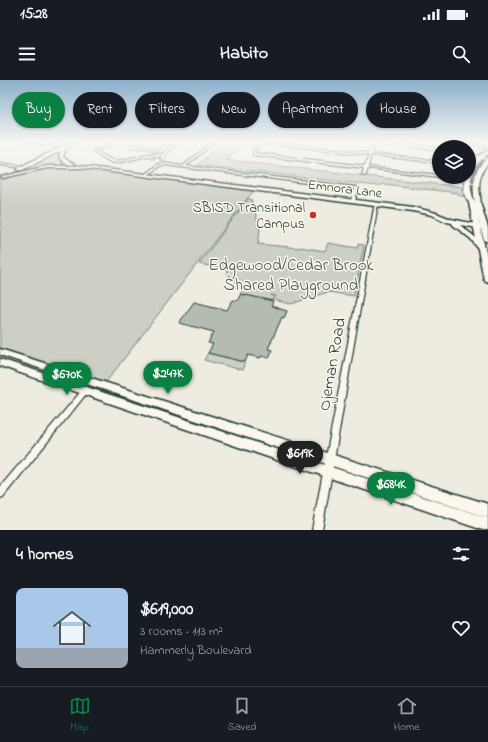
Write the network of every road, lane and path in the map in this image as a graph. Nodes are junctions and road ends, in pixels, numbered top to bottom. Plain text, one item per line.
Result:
1 (31, 163) edge
2 (73, 163) edge
3 (188, 163) edge
4 (332, 163) edge
5 (367, 163) edge
6 (485, 163) edge
7 (0, 164) edge
8 (163, 164) joint
9 (81, 166) junction
10 (23, 167) junction
11 (183, 167) junction
12 (366, 167) junction
13 (476, 169) edge
14 (480, 170) junction
15 (148, 175) junction
16 (432, 175) edge
17 (364, 176) dead end
18 (2, 177) edge
19 (476, 183) edge
20 (468, 184) edge
21 (476, 184) edge
22 (353, 201) junction
23 (476, 203) junction
24 (376, 204) junction
25 (449, 221) junction
26 (477, 226) junction
27 (485, 227) junction
28 (488, 240) edge
29 (482, 250) junction
30 (486, 265) edge
31 (488, 280) edge
32 (0, 352) edge
33 (0, 362) edge
34 (58, 371) junction
35 (50, 379) junction
36 (85, 391) junction
37 (174, 415) junction
38 (329, 466) junction
39 (0, 494) edge
40 (488, 511) edge
41 (488, 525) edge
42 (317, 530) edge

1 - 10 street
2 - 9 street, Emnora Lane
3 - 11 street
4 - 12 street
5 - 12 street
6 - 14 main road
7 - 10 street
8 - 11 street
8 - 15 street
9 - 15 street, Emnora Lane
9 - 18 street, Emnora Lane
10 - 18 street
11 - 22 street
12 - 16 street
12 - 17 street
13 - 14 street
14 - 19 main road
15 - 22 street, Emnora Lane
20 - 23 main road
21 - 23 main road
22 - 24 street, Emnora Lane
23 - 26 main road
23 - 27 main road
24 - 25 street, Emnora Lane
24 - 38 street, Ojeman Road
25 - 26 street, Emnora Lane
25 - 29 street
26 - 27 street, Emnora Lane
26 - 29 main road
27 - 28 main road
29 - 30 main road
30 - 31 main road
32 - 34 street
33 - 35 street
34 - 35 street
34 - 37 street
35 - 36 street
36 - 37 street
36 - 39 street
37 - 38 street
38 - 40 street
38 - 41 street
38 - 42 street, Ojeman Road

